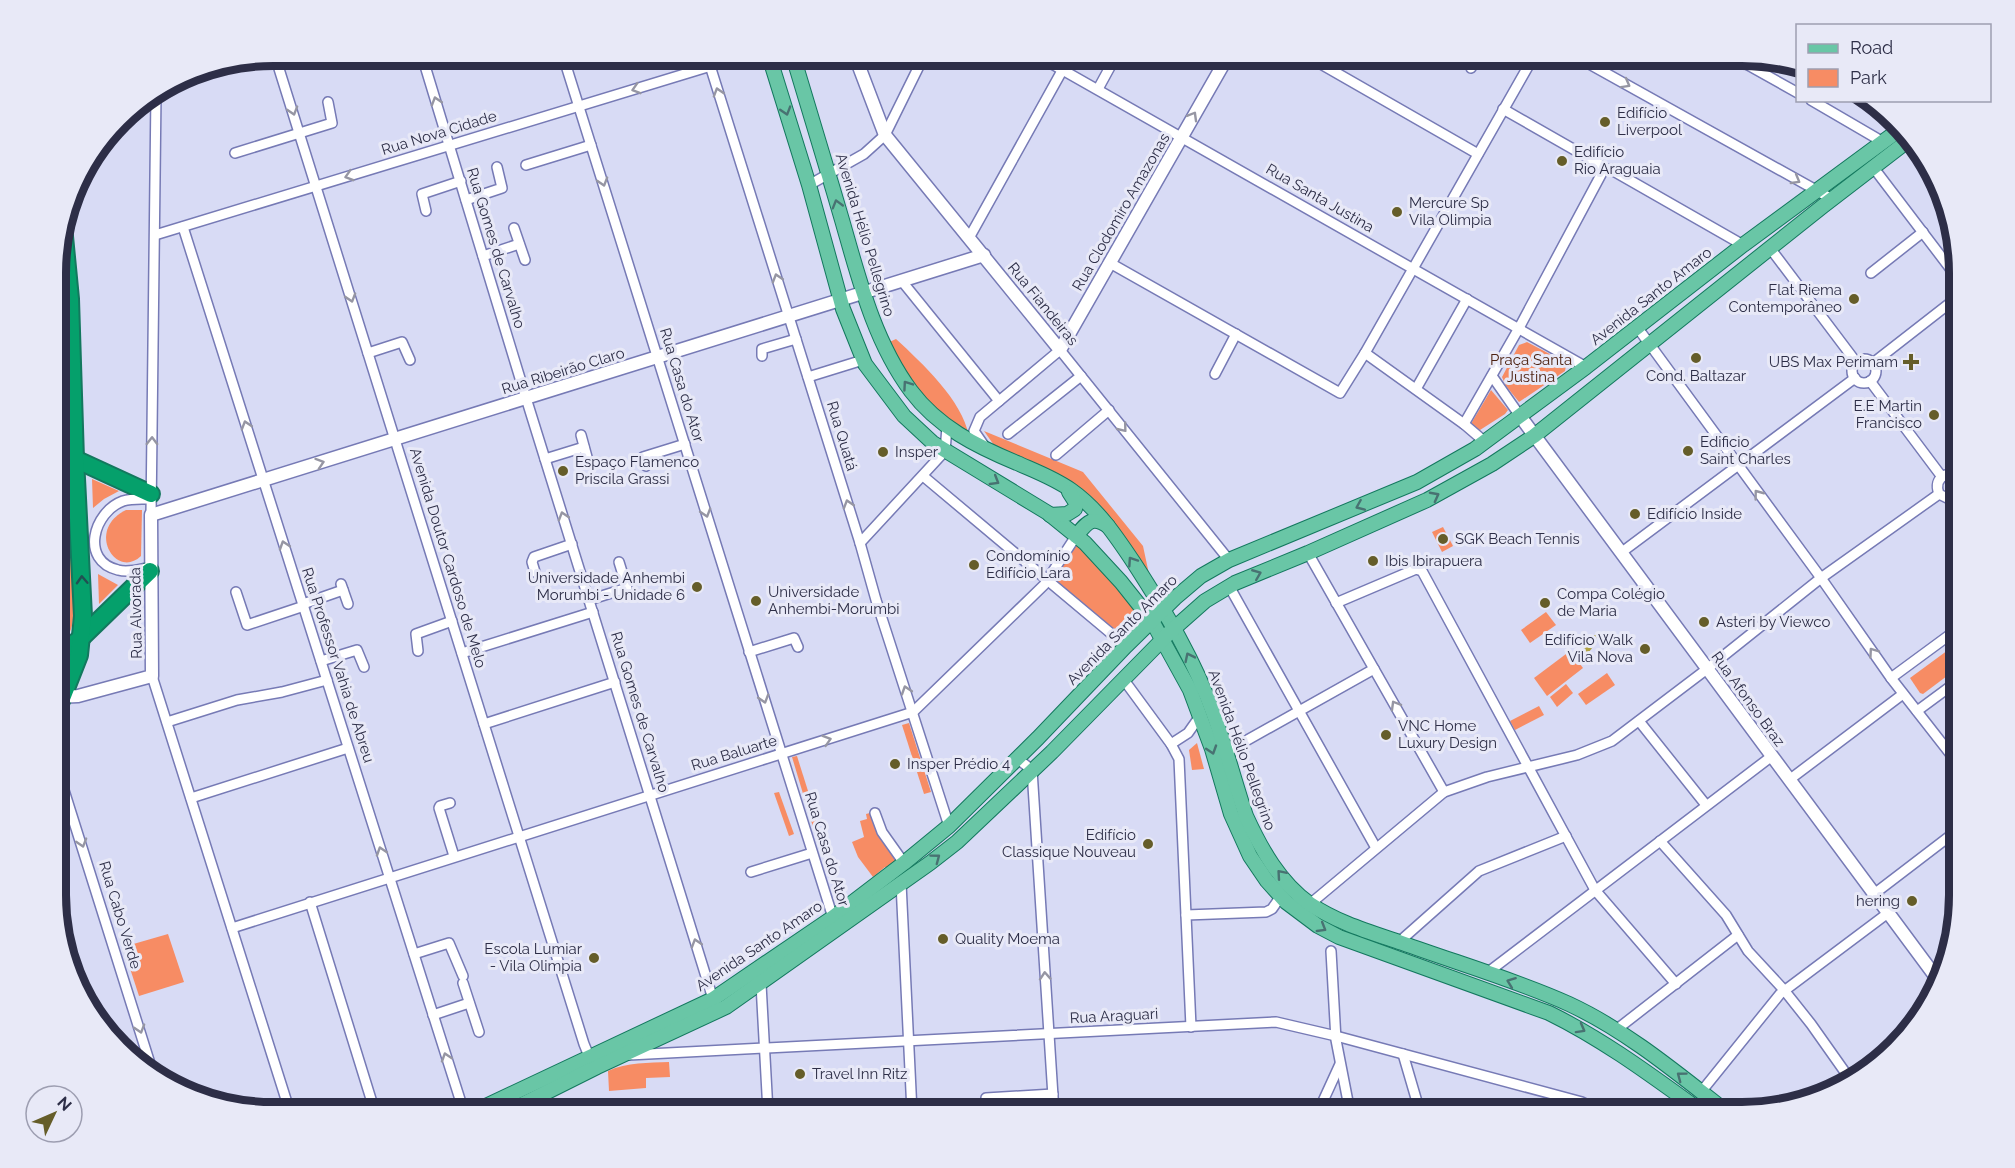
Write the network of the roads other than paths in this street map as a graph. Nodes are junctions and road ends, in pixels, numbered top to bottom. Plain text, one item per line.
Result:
1 (278, 66) edge
2 (425, 66) edge
3 (566, 66) edge
4 (710, 66) joint
5 (772, 66) edge
6 (796, 66) edge
7 (859, 66) edge
8 (919, 66) edge
9 (1057, 66) edge
10 (1111, 66) edge
11 (1222, 66) edge
12 (1324, 66) edge
13 (1528, 66) edge
14 (1593, 66) edge
15 (1751, 67) edge
16 (1063, 69) junction
17 (1098, 89) junction
18 (1796, 92) edge
19 (328, 102) dead end
20 (1814, 102) edge
21 (156, 103) edge
22 (579, 106) junction
23 (1503, 109) junction
24 (299, 132) junction
25 (1894, 134) edge
26 (885, 135) junction
27 (1181, 137) junction
28 (1883, 142) junction
29 (591, 145) junction
30 (1904, 145) edge
31 (450, 146) junction
32 (235, 153) dead end
33 (1478, 154) junction
34 (525, 165) dead end
35 (497, 166) dead end
36 (1873, 167) junction
37 (1603, 171) junction
38 (828, 174) junction
39 (461, 181) junction
40 (809, 185) junction
41 (316, 186) junction
42 (1815, 191) junction
43 (1832, 199) junction
44 (466, 200) junction
45 (426, 211) dead end
46 (183, 227) junction
47 (514, 228) dead end
48 (1923, 232) junction
49 (155, 235) junction
50 (969, 238) junction
51 (519, 244) junction
52 (1743, 245) junction
53 (1770, 248) junction
54 (984, 255) junction
55 (483, 256) junction
56 (525, 260) dead end
57 (1110, 262) junction
58 (67, 264) edge
59 (1949, 267) edge
60 (1413, 269) junction
61 (1871, 273) dead end
62 (902, 280) junction
63 (863, 293) junction
64 (1467, 299) junction
65 (840, 300) junction
66 (1949, 304) edge
67 (789, 316) junction
68 (1637, 327) junction
69 (1519, 328) junction
70 (1236, 334) junction
71 (796, 339) junction
72 (1649, 345) junction
73 (1060, 350) junction
74 (368, 353) junction
75 (1365, 353) junction
76 (762, 356) dead end
77 (657, 357) junction
78 (410, 360) dead end
79 (863, 360) junction
80 (1856, 362) junction
81 (1873, 363) junction
82 (1586, 367) junction
83 (1215, 374) dead end
84 (1081, 376) junction
85 (1492, 376) junction
86 (808, 377) junction
87 (1855, 378) junction
88 (1870, 381) junction
89 (1416, 389) junction
90 (526, 398) junction
91 (999, 401) junction
92 (1109, 410) junction
93 (1520, 416) junction
94 (1464, 424) junction
95 (947, 426) junction
96 (1008, 434) dead end
97 (581, 435) dead end
98 (1534, 436) junction
99 (395, 439) junction
100 (1485, 442) junction
101 (685, 444) junction
102 (945, 451) junction
103 (991, 452) junction
104 (1056, 455) dead end
105 (75, 459) junction
106 (546, 459) junction
107 (646, 466) dead end
108 (1738, 466) junction
109 (1949, 475) edge
110 (923, 476) junction
111 (1942, 477) junction
112 (264, 481) junction
113 (1064, 485) junction
114 (1939, 494) junction
115 (151, 497) junction
116 (1949, 498) edge
117 (151, 515) junction
118 (1050, 515) junction
119 (1111, 530) junction
120 (1076, 537) junction
121 (860, 543) junction
122 (572, 544) junction
123 (1622, 552) junction
124 (1308, 553) junction
125 (1229, 560) junction
126 (619, 562) dead end
127 (151, 569) junction
128 (535, 572) dead end
129 (1821, 578) junction
130 (1047, 580) junction
131 (1229, 586) junction
132 (236, 592) dead end
133 (590, 600) junction
134 (1336, 603) junction
135 (348, 604) dead end
136 (303, 605) junction
137 (1163, 610) junction
138 (593, 612) junction
139 (452, 621) junction
140 (1152, 621) junction
141 (1174, 629) junction
142 (1949, 635) edge
143 (81, 638) junction
144 (1163, 639) junction
145 (1126, 646) junction
146 (798, 647) dead end
147 (66, 650) edge
148 (418, 651) dead end
149 (749, 652) junction
150 (462, 653) junction
151 (321, 662) junction
152 (364, 667) dead end
153 (1374, 669) junction
154 (1707, 669) junction
155 (152, 676) junction
156 (1891, 678) junction
157 (327, 680) junction
158 (1124, 680) junction
159 (615, 682) junction
160 (66, 686) edge
161 (1949, 687) edge
162 (1903, 694) junction
163 (66, 700) edge
164 (1299, 711) junction
165 (1917, 711) junction
166 (913, 712) junction
167 (1200, 716) junction
168 (1639, 721) junction
169 (167, 722) junction
170 (484, 724) junction
171 (1171, 744) junction
172 (348, 748) junction
173 (1226, 752) junction
174 (1949, 752) edge
175 (781, 754) junction
176 (1772, 756) junction
177 (1018, 759) junction
178 (1528, 768) junction
179 (1032, 770) junction
180 (1789, 780) junction
181 (1444, 792) junction
182 (650, 795) junction
183 (66, 797) edge
184 (190, 798) junction
185 (450, 803) dead end
186 (1706, 805) junction
187 (875, 813) dead end
188 (949, 826) junction
189 (519, 836) junction
190 (1566, 837) junction
191 (1949, 837) edge
192 (1660, 841) junction
193 (1376, 848) junction
194 (812, 853) junction
195 (454, 856) junction
196 (904, 863) junction
197 (751, 872) dead end
198 (390, 878) junction
199 (901, 883) junction
200 (1595, 890) junction
201 (1874, 894) junction
202 (1281, 896) junction
203 (310, 902) junction
204 (1310, 904) junction
205 (1888, 913) junction
206 (1186, 915) junction
207 (835, 924) junction
208 (231, 928) junction
209 (1738, 935) junction
210 (1399, 942) junction
211 (1331, 951) dead end
212 (414, 954) junction
213 (1488, 973) junction
214 (1933, 974) edge
215 (756, 979) junction
216 (1676, 984) junction
217 (1784, 990) junction
218 (713, 999) junction
219 (469, 1003) junction
220 (433, 1015) junction
221 (1191, 1027) junction
222 (1616, 1030) junction
223 (479, 1032) dead end
224 (1049, 1035) junction
225 (1336, 1036) junction
226 (908, 1041) junction
227 (765, 1048) junction
228 (1403, 1054) junction
229 (621, 1056) junction
230 (149, 1060) edge
231 (593, 1062) junction
232 (1340, 1064) junction
233 (1846, 1073) edge
234 (1701, 1092) junction
235 (1053, 1094) junction
236 (286, 1102) edge
237 (372, 1102) edge
238 (461, 1102) edge
239 (497, 1102) edge
240 (524, 1102) edge
241 (768, 1102) edge
242 (911, 1102) edge
243 (986, 1102) edge
244 (1053, 1102) edge
245 (1323, 1102) edge
246 (1348, 1102) edge
247 (1417, 1102) edge
248 (1582, 1102) edge
249 (1684, 1102) edge
250 (1714, 1102) edge

1 -> 24 street, Avenida Doutor Cardoso de Melo
31 -> 2 street, Rua Gomes de Carvalho
3 - 22 street, Rua Casa do Ator
4 -> 22 street, Rua Nova Cidade
67 -> 4 street, Rua Quatá
5 -> 40 main road, Avenida Hélio Pellegrino
6 - 38 main road, Avenida Hélio Pellegrino
7 - 26 street, Rua Fiandeiras
8 - 26 street
9 - 16 street, Rua Santa Justina
10 - 17 street
27 -> 11 street, Rua Clodomiro Amazonas
12 - 33 street
13 - 23 street
14 -> 42 street
15 - 18 street
16 - 17 street, Rua Santa Justina
16 - 50 street
17 - 27 street, Rua Santa Justina
19 - 24 street
20 - 28 street
21 - 49 street, Rua Alvorada
22 - 29 street, Rua Casa do Ator
22 - 31 street, Rua Nova Cidade
23 - 33 street
23 - 37 street
24 - 32 street
24 - 41 street, Avenida Doutor Cardoso de Melo
25 - 28 main road, Avenida Santo Amaro
26 - 38 street
26 - 50 street, Rua Fiandeiras
27 - 57 street, Rua Clodomiro Amazonas
27 - 60 street, Rua Santa Justina
28 - 42 main road, Avenida Santo Amaro
29 - 34 street
29 -> 77 street, Rua Casa do Ator
30 - 36 main road, Avenida Santo Amaro
31 - 39 street, Rua Gomes de Carvalho
31 -> 41 street, Rua Nova Cidade
33 - 60 street
35 - 44 street
36 - 43 main road, Avenida Santo Amaro
36 - 48 street
37 - 52 street
37 - 69 street
38 - 40 street
63 -> 38 main road, Avenida Hélio Pellegrino
39 - 44 street, Rua Gomes de Carvalho
39 - 45 street
40 - 65 main road, Avenida Hélio Pellegrino
41 - 46 street, Rua Nova Cidade
41 -> 74 street, Avenida Doutor Cardoso de Melo
42 - 43 street
42 - 52 main road, Avenida Santo Amaro
43 - 53 main road, Avenida Santo Amaro
44 - 55 street, Rua Gomes de Carvalho
46 - 49 street, Rua Nova Cidade
112 -> 46 street, Rua Professor Vahia de Abreu
47 - 51 street
48 - 59 street
48 - 61 street
115 -> 49 street, Rua Alvorada
50 - 54 street, Rua Fiandeiras
51 - 55 street
51 - 56 street
52 - 68 main road, Avenida Santo Amaro
53 - 72 main road, Avenida Santo Amaro
53 - 80 street
54 - 62 street, Rua Ribeirão Claro
54 - 73 street, Rua Fiandeiras
55 - 90 street, Rua Gomes de Carvalho
57 - 70 street
57 - 73 street, Rua Clodomiro Amazonas
58 - 105 highway
60 - 64 street, Rua Santa Justina
60 - 75 street
62 - 63 street, Rua Ribeirão Claro
62 - 91 street
63 - 65 street, Rua Ribeirão Claro
95 -> 63 main road, Avenida Hélio Pellegrino
64 - 69 street, Rua Santa Justina
64 - 89 street
65 - 67 street, Rua Ribeirão Claro
65 - 79 main road, Avenida Hélio Pellegrino
66 - 81 street
67 - 71 street, Rua Quatá
67 - 77 street, Rua Ribeirão Claro
68 - 72 street
68 - 82 main road, Avenida Santo Amaro
69 - 82 street, Rua Santa Justina
69 - 85 street
70 - 75 street
70 - 83 street
71 - 76 street
71 - 86 street, Rua Quatá
72 - 98 main road, Avenida Santo Amaro
72 - 108 street
73 - 84 street, Rua Fiandeiras
73 - 91 street, Rua Clodomiro Amazonas
74 - 78 street
74 - 99 street, Avenida Doutor Cardoso de Melo
75 - 89 street
77 - 90 street, Rua Ribeirão Claro
77 - 101 street, Rua Casa do Ator
79 - 86 street
79 - 102 main road, Avenida Hélio Pellegrino
80 - 81 street
80 - 87 street
81 - 88 street
82 - 93 main road, Avenida Santo Amaro
84 - 92 street, Rua Fiandeiras
84 - 96 street
85 - 93 street
85 - 94 street
121 -> 86 street, Rua Quatá
87 - 88 street
87 - 108 street
88 - 111 street
89 - 94 street
90 - 99 street, Rua Ribeirão Claro
90 - 106 street, Rua Gomes de Carvalho
91 - 103 street, Rua Clodomiro Amazonas
92 - 104 street
92 -> 125 street, Rua Fiandeiras
93 - 98 street, Rua Afonso Braz
93 - 100 main road, Avenida Santo Amaro
94 - 100 street
95 - 102 street
95 - 103 main road, Avenida Hélio Pellegrino
97 - 106 street
98 - 123 street, Rua Afonso Braz
124 -> 98 main road, Avenida Santo Amaro
112 -> 99 street, Rua Ribeirão Claro
99 - 139 street, Avenida Doutor Cardoso de Melo
100 -> 125 main road, Avenida Santo Amaro
101 - 107 street
101 -> 149 street, Rua Casa do Ator
102 - 110 street
102 -> 118 main road, Avenida Hélio Pellegrino
103 - 113 main road, Avenida Hélio Pellegrino
105 - 115 highway
143 -> 105 highway
122 -> 106 street, Rua Gomes de Carvalho
108 - 123 street
129 -> 108 street
109 - 111 street
110 - 121 street
110 - 130 street
111 - 114 street
112 - 117 street, Rua Ribeirão Claro
136 -> 112 street, Rua Professor Vahia de Abreu
113 - 118 main road
113 - 119 main road, Avenida Hélio Pellegrino
114 - 116 street
114 - 129 street
115 - 117 street, Rua Alvorada
115 - 127 street
117 - 127 street, Rua Alvorada
118 - 120 main road, Avenida Hélio Pellegrino
119 - 120 main road
137 -> 119 main road, Avenida Hélio Pellegrino
120 - 130 street, Rua Baluarte
120 - 140 main road, Avenida Hélio Pellegrino
166 -> 121 street, Rua Quatá
122 - 128 street
122 - 133 street, Rua Gomes de Carvalho
123 - 154 street, Rua Afonso Braz
131 -> 124 main road, Avenida Santo Amaro
124 - 134 street
125 - 137 main road, Avenida Santo Amaro
126 - 133 street
127 - 143 highway
127 - 155 street, Rua Alvorada
129 - 154 street
156 -> 129 street
130 - 145 street
130 - 166 street, Rua Baluarte
131 - 141 main road, Avenida Santo Amaro
131 - 164 street
132 - 136 street
133 - 138 street, Rua Gomes de Carvalho
134 - 153 street
134 - 178 street
135 - 136 street
136 - 151 street, Rua Professor Vahia de Abreu
137 - 140 main road, Avenida Santo Amaro
137 - 141 main road, Avenida Hélio Pellegrino
138 - 150 street
138 - 159 street, Rua Gomes de Carvalho
139 - 148 street
139 - 150 street, Avenida Doutor Cardoso de Melo
140 - 144 main road, Avenida Hélio Pellegrino
140 - 145 main road, Avenida Santo Amaro
141 - 144 main road, Avenida Santo Amaro
173 -> 141 main road, Avenida Hélio Pellegrino
142 - 156 street
143 - 147 highway
143 - 160 highway
144 - 158 main road, Avenida Santo Amaro
144 - 167 main road, Avenida Hélio Pellegrino
145 - 177 main road, Avenida Santo Amaro
146 - 149 street
149 -> 175 street, Rua Casa do Ator
150 - 170 street, Avenida Doutor Cardoso de Melo
151 - 152 street
151 - 157 street, Rua Professor Vahia de Abreu
153 - 164 street
181 -> 153 street
154 - 168 street
154 - 176 street, Rua Afonso Braz
155 - 163 street
155 - 169 street, Rua Alvorada
156 - 162 street
157 - 169 street
157 - 172 street, Rua Professor Vahia de Abreu
158 - 171 street
158 - 179 main road, Avenida Santo Amaro
159 - 170 street
159 - 182 street, Rua Gomes de Carvalho
161 - 165 street
162 - 165 street
162 - 180 street
164 - 173 street
164 - 193 street
165 - 174 street
175 -> 166 street, Rua Baluarte
166 - 188 street, Rua Quatá
167 - 171 street
167 -> 202 main road, Avenida Hélio Pellegrino
168 - 178 street
168 - 186 street
169 - 184 street, Rua Alvorada
170 - 189 street, Avenida Doutor Cardoso de Melo
171 - 206 street
172 - 184 street
198 -> 172 street, Rua Professor Vahia de Abreu
204 -> 173 main road, Avenida Hélio Pellegrino
175 - 182 street, Rua Baluarte
175 - 194 street, Rua Casa do Ator
176 - 180 street, Rua Afonso Braz
176 - 186 street
177 - 179 street
177 - 188 main road, Avenida Santo Amaro
178 - 181 street
178 - 190 street
199 -> 179 main road, Avenida Santo Amaro
224 -> 179 street
180 - 201 street, Rua Afonso Braz
181 - 193 street
182 - 189 street, Rua Baluarte
218 -> 182 street, Rua Gomes de Carvalho
183 -> 230 street, Rua Cabo Verde
184 - 208 street, Rua Alvorada
185 - 195 street
186 - 192 street
187 - 196 street
188 - 196 main road, Avenida Santo Amaro
189 - 195 street, Rua Baluarte
189 - 231 street, Avenida Doutor Cardoso de Melo
190 - 200 street
190 - 210 street
191 - 201 street
192 - 200 street
192 - 209 street
193 - 204 street
194 - 197 street
194 - 207 street, Rua Casa do Ator
195 - 198 street, Rua Baluarte
196 - 207 main road, Avenida Santo Amaro
198 - 203 street, Rua Baluarte
198 - 212 street, Rua Professor Vahia de Abreu
199 - 207 main road, Avenida Santo Amaro
199 - 226 street
200 - 213 street
200 - 216 street
201 - 205 street, Rua Afonso Braz
202 - 206 street
202 -> 249 main road, Avenida Hélio Pellegrino
203 - 208 street, Rua Baluarte
203 - 237 street
204 - 210 main road, Avenida Hélio Pellegrino
205 - 214 street, Rua Afonso Braz
205 - 217 street
206 - 221 street
207 - 215 main road, Avenida Santo Amaro
208 - 236 street, Rua Alvorada
209 - 216 street
209 - 217 street
210 - 213 main road, Avenida Hélio Pellegrino
211 - 225 street
212 - 219 street
212 - 220 street, Rua Professor Vahia de Abreu
222 -> 213 main road, Avenida Hélio Pellegrino
215 - 218 main road, Avenida Santo Amaro
215 - 227 street
215 - 229 main road, Avenida Santo Amaro
216 - 222 street
217 - 233 street
217 - 234 street
218 - 231 main road, Avenida Santo Amaro
219 - 220 street
219 - 223 street
238 -> 220 street, Rua Professor Vahia de Abreu
221 - 224 street, Rua Araguari
221 - 225 street, Rua Araguari
234 -> 222 main road, Avenida Hélio Pellegrino
224 - 226 street, Rua Araguari
224 - 235 street
225 - 228 street, Rua Araguari
225 - 232 street
226 - 227 street, Rua Araguari
226 - 242 street
227 - 229 street, Rua Araguari
227 - 241 street
228 - 247 street
228 - 248 street, Rua Araguari
229 - 231 main road, Avenida Santo Amaro
231 - 239 main road, Avenida Santo Amaro
231 - 240 main road, Avenida Santo Amaro
232 - 245 street
232 - 246 street
234 - 250 main road, Avenida Hélio Pellegrino
235 - 243 street
235 - 244 street

